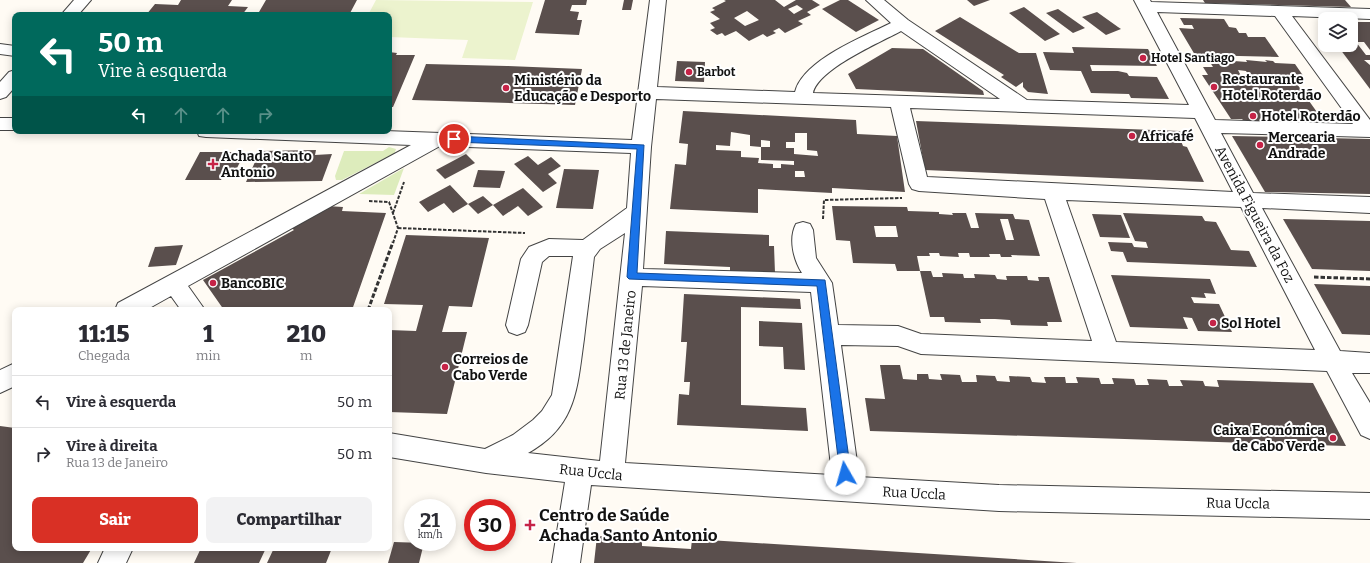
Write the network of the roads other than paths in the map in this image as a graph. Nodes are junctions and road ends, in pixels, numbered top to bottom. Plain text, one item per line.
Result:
1 (82, 0) edge
2 (658, 0) edge
3 (874, 0) edge
4 (1144, 4) edge
5 (1280, 11) junction
6 (72, 12) edge
7 (1370, 14) edge
8 (902, 24) junction
9 (0, 50) edge
10 (12, 51) edge
11 (12, 79) edge
12 (0, 93) edge
13 (648, 94) junction
14 (802, 99) junction
15 (899, 102) junction
16 (1023, 106) junction
17 (1205, 119) junction
18 (0, 124) edge
19 (12, 124) edge
20 (1369, 131) edge
21 (306, 134) edge
22 (439, 138) junction
23 (641, 147) junction
24 (1053, 192) junction
25 (1247, 200) junction
26 (1370, 205) edge
27 (636, 212) junction
28 (804, 230) road end
29 (587, 249) junction
30 (632, 277) junction
31 (173, 283) junction
32 (821, 283) junction
33 (131, 307) edge
34 (192, 307) edge
35 (517, 325) dead end
36 (828, 335) junction
37 (1108, 353) junction
38 (1333, 361) junction
39 (1370, 363) edge
40 (12, 376) edge
41 (0, 383) edge
42 (12, 385) edge
43 (1370, 427) edge
44 (392, 446) edge
45 (486, 461) junction
46 (580, 471) junction
47 (611, 475) junction
48 (847, 489) junction
49 (1370, 506) edge
50 (118, 551) edge
51 (112, 563) edge
52 (566, 563) edge

1 - 6 street
2 - 13 street, Rua 13 de Janeiro
3 - 8 street
4 - 5 street
4 - 17 street, Avenida Figueira da Foz
5 - 7 street
5 - 20 street
8 - 14 street
8 - 16 street
9 - 10 street
11 - 12 street
13 - 14 street
13 - 23 street, Rua 13 de Janeiro
14 - 15 street
15 - 16 street
15 - 24 street
16 - 17 street
17 - 20 street
17 - 25 street, Avenida Figueira da Foz
18 - 19 street
21 - 22 street
22 - 23 street
22 - 31 street
23 - 27 street, Rua 13 de Janeiro
24 - 25 street
24 - 37 street
25 - 26 street
25 - 38 street, Avenida Figueira da Foz
27 - 29 street
27 - 30 street, Rua 13 de Janeiro
28 - 32 street
29 - 35 street
29 - 45 street
30 - 32 street
30 - 47 street, Rua 13 de Janeiro
31 - 33 street
31 - 34 street
32 - 36 street
36 - 37 street
36 - 48 street
37 - 38 street
38 - 39 street
38 - 43 street, Avenida Figueira da Foz
40 - 41 street
41 - 42 street
44 - 45 street, Rua Uccla
45 - 46 street, Rua Uccla
46 - 47 street, Rua Uccla
46 - 52 street
47 - 48 street, Rua Uccla
48 - 49 street, Rua Uccla
50 - 51 street

